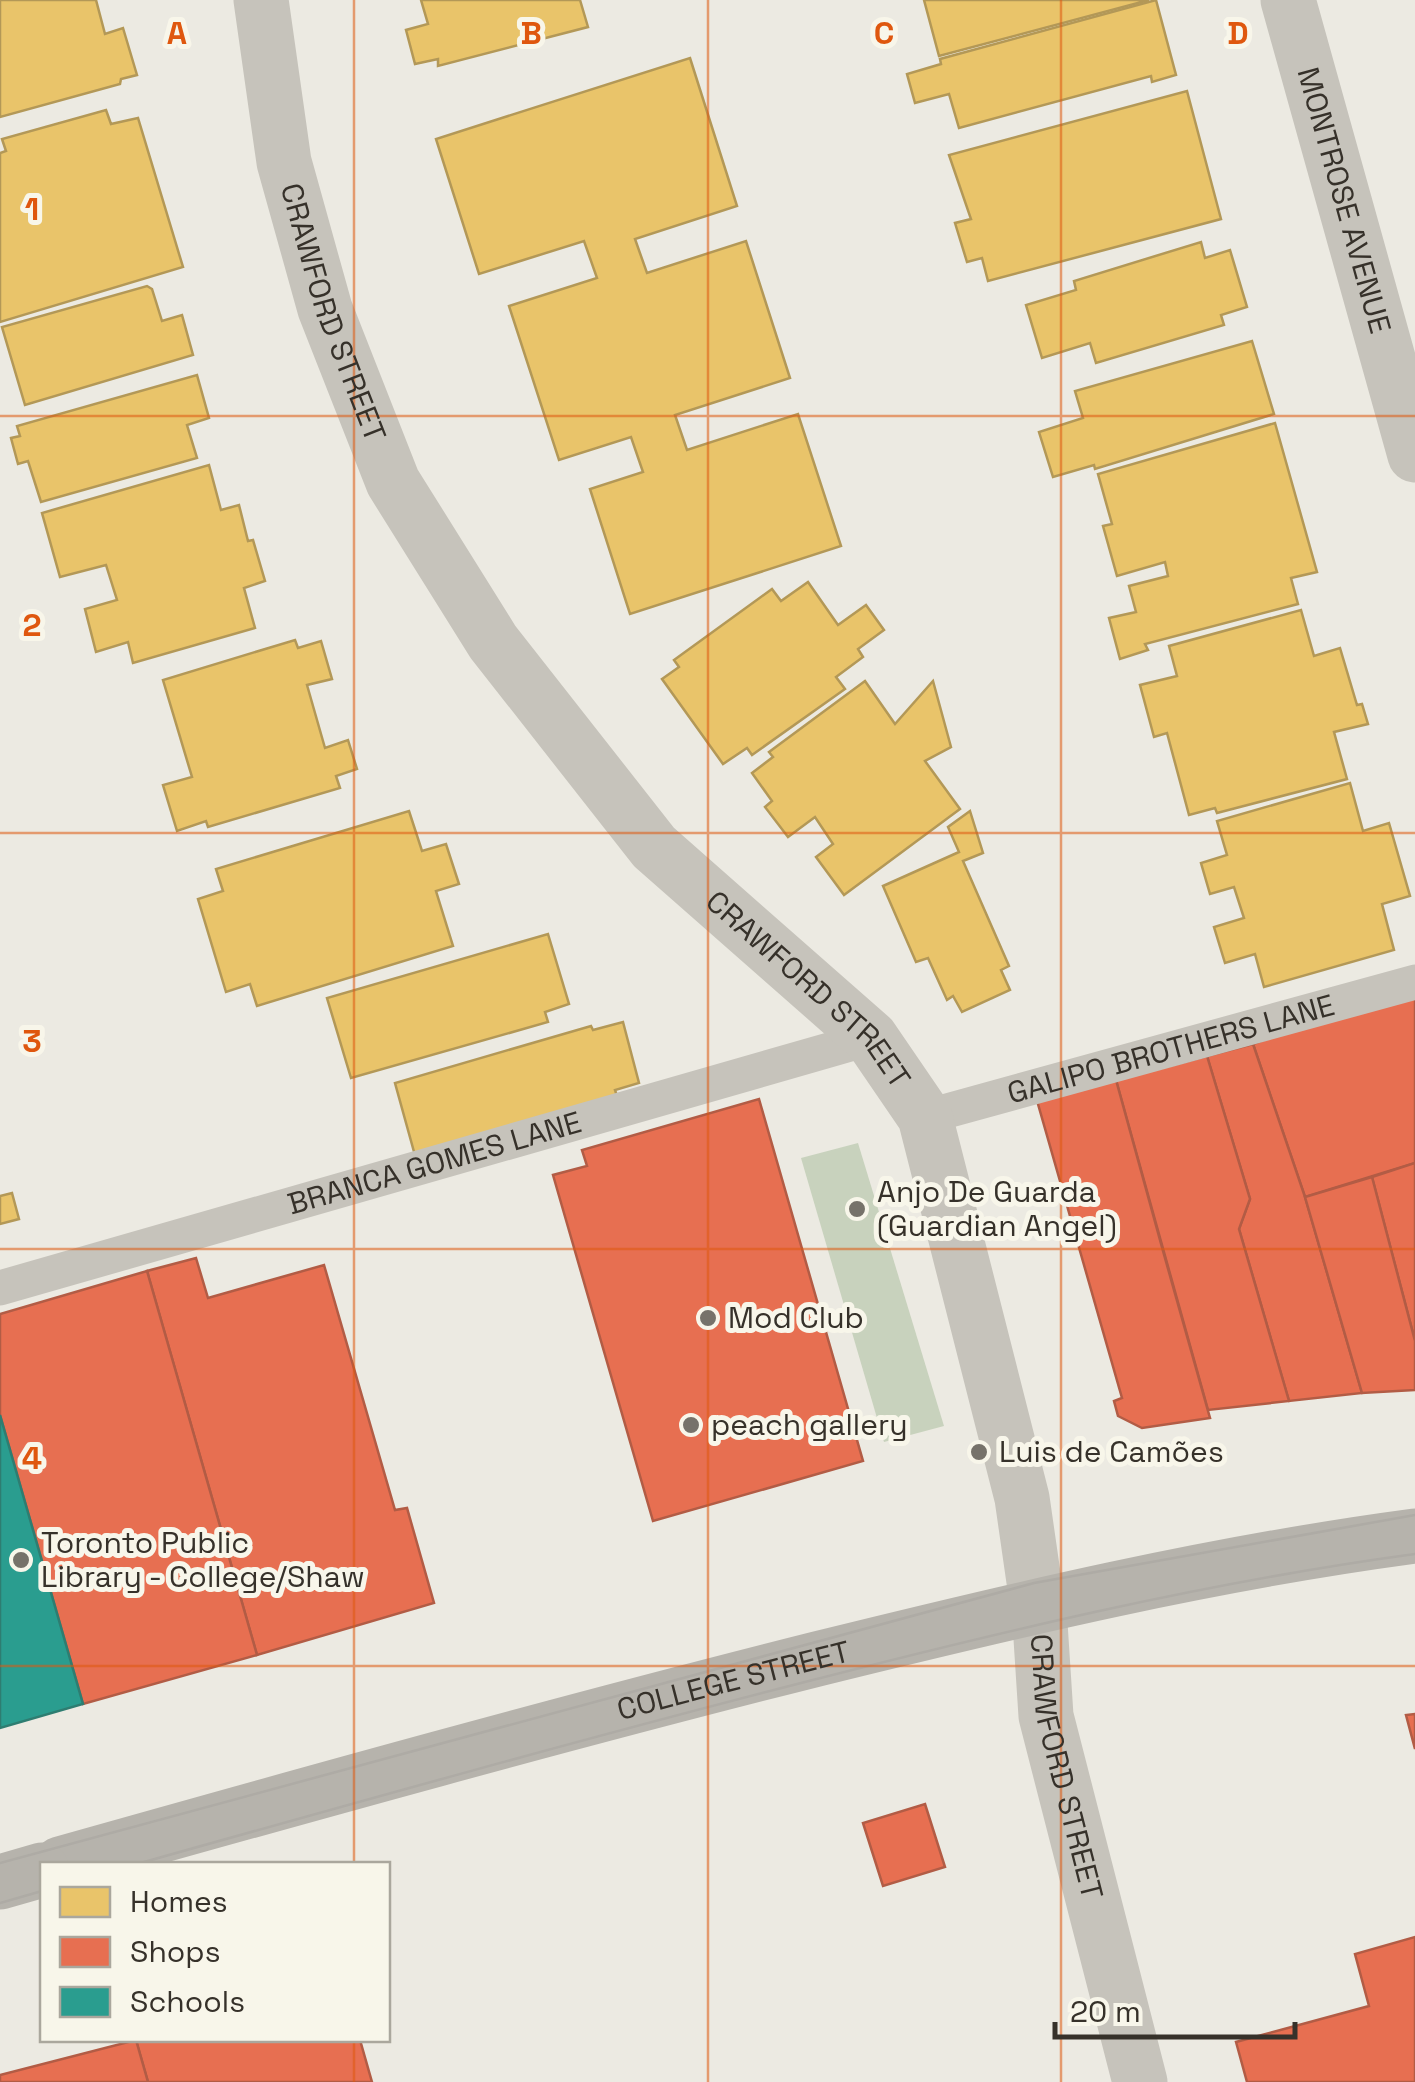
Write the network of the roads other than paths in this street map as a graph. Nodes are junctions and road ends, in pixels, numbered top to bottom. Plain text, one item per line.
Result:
1 (262, 0) edge
2 (1288, 0) edge
3 (1415, 455) edge
4 (1415, 982) edge
5 (871, 1038) junction
6 (925, 1116) junction
7 (0, 1288) edge
8 (1415, 1536) edge
9 (1036, 1604) junction
10 (67, 1862) edge
11 (40, 1871) edge
12 (0, 1882) edge
13 (1140, 2082) edge

1 - 5 street, CRAWFORD STREET
2 - 3 street, MONTROSE AVENUE
4 - 6 lane, GALIPO BROTHERS LANE
5 - 6 street, CRAWFORD STREET
5 - 7 lane, BRANCA GOMES LANE
6 - 9 street, CRAWFORD STREET
8 - 9 main road, COLLEGE STREET
9 - 10 main road, COLLEGE STREET
9 - 13 street, CRAWFORD STREET
11 - 12 main road

